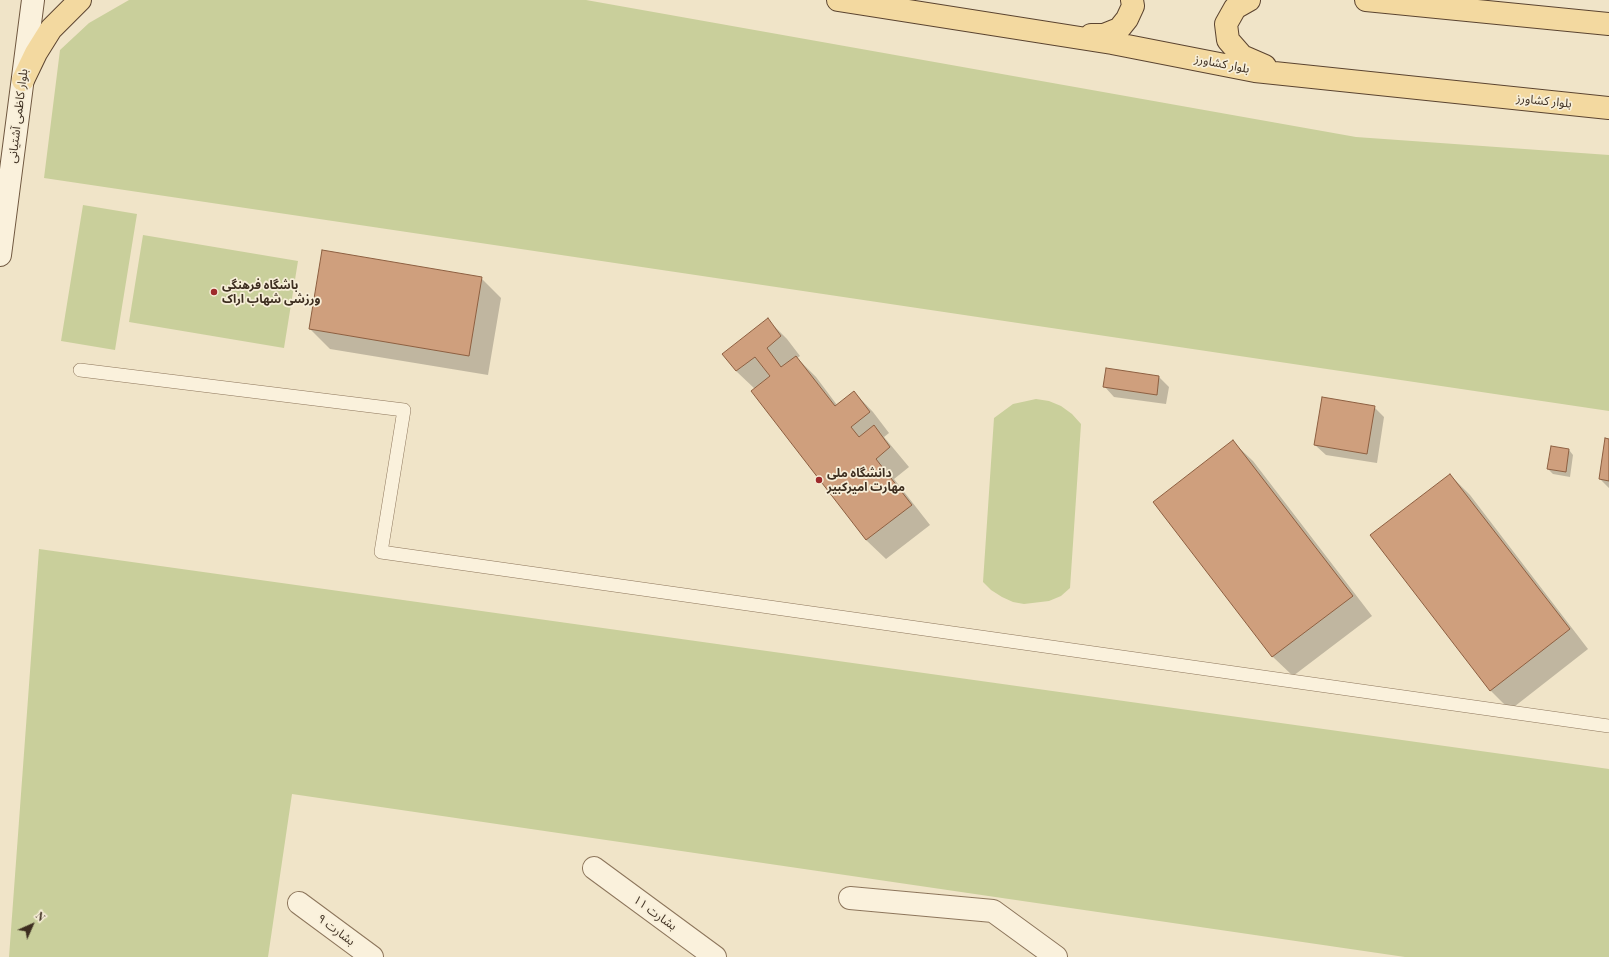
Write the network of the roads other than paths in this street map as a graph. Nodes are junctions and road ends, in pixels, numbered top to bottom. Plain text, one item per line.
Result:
1 (33, 0) edge
2 (80, 0) edge
3 (838, 0) edge
4 (1132, 0) edge
5 (1249, 0) edge
6 (1366, 0) edge
7 (1609, 24) edge
8 (1070, 36) junction
9 (1278, 73) junction
10 (23, 80) junction
11 (1609, 108) edge
12 (0, 255) edge
13 (80, 370) dead end
14 (1609, 726) edge
15 (594, 868) dead end
16 (850, 898) dead end
17 (299, 903) dead end
18 (372, 957) edge
19 (715, 957) edge
20 (1056, 957) edge

1 - 10 street, بلوار کاظمی آشتیانی
2 - 10 main road
3 - 8 main road, بلوار کشاورز
4 - 8 main road
5 - 9 main road
6 - 7 main road
8 - 9 main road, بلوار کشاورز
9 - 11 main road, بلوار کشاورز
10 - 12 street, بلوار کاظمی آشتیانی
13 - 14 lane
15 - 19 street, بشارت ۱۱
16 - 20 street
17 - 18 street, بشارت ۹

